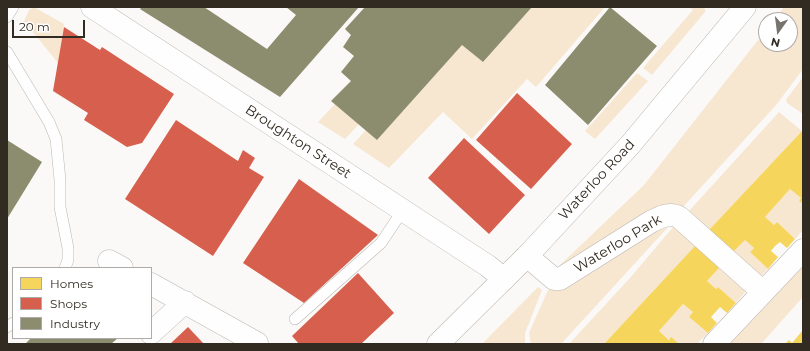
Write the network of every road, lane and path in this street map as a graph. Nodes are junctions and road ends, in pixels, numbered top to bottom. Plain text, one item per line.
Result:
1 (13, 7) edge
2 (92, 7) edge
3 (740, 9) edge
4 (7, 17) edge
5 (7, 52) edge
6 (403, 210) junction
7 (803, 250) edge
8 (527, 256) junction
9 (65, 267) edge
10 (504, 279) junction
11 (152, 285) edge
12 (763, 292) junction
13 (184, 302) junction
14 (294, 319) dead end
15 (152, 332) edge
16 (257, 343) dead end
17 (438, 344) edge
18 (714, 344) edge

1 - 4 lane
2 - 6 street, Broughton Street
3 - 8 street, Waterloo Road
5 - 9 lane
6 - 10 street, Broughton Street
6 - 14 lane
7 - 12 street
8 - 10 street, Waterloo Road
8 - 12 street, Waterloo Park
10 - 17 street, Waterloo Road
11 - 13 street
12 - 18 street
13 - 15 street
13 - 16 street

